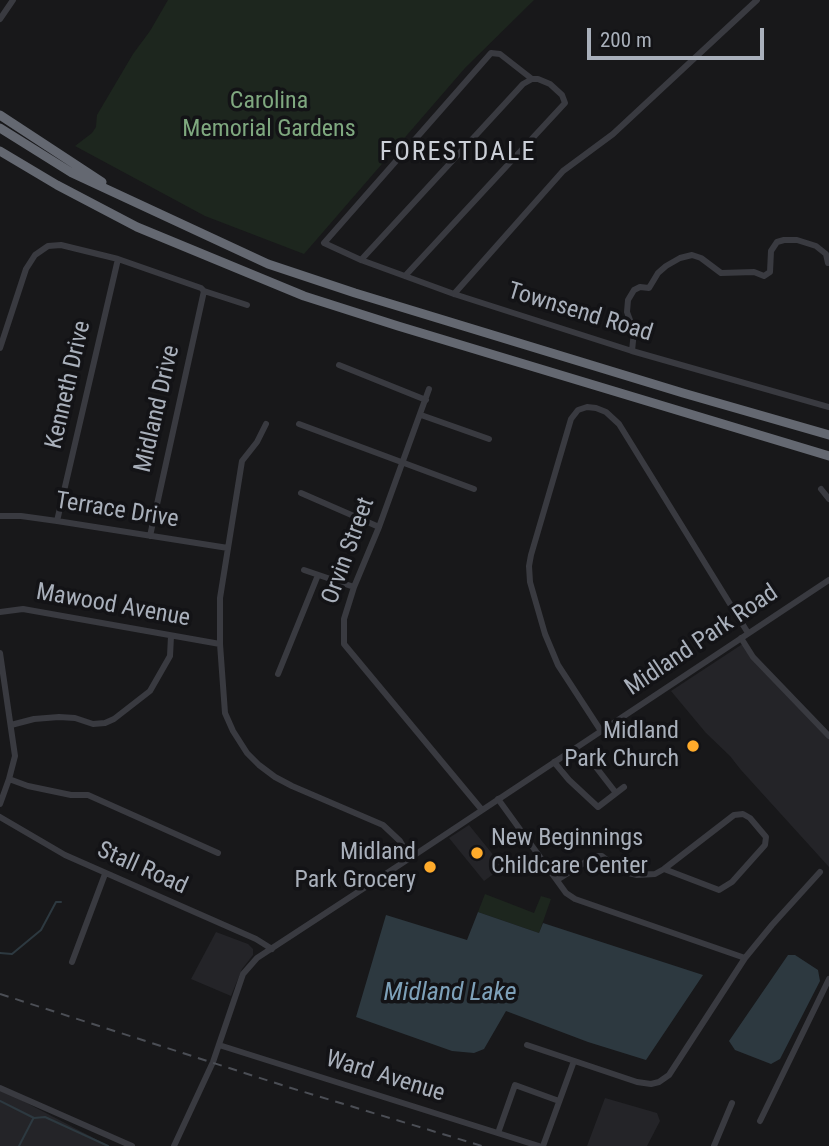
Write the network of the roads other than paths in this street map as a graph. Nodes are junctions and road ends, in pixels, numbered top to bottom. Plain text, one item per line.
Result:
1 (13, 0) edge
2 (757, 0) edge
3 (0, 19) edge
4 (532, 79) junction
5 (0, 115) edge
6 (0, 128) edge
7 (0, 151) edge
8 (139, 205) junction
9 (118, 259) junction
10 (361, 260) junction
11 (828, 262) edge
12 (405, 276) junction
13 (204, 291) junction
14 (454, 294) junction
15 (247, 305) dead end
16 (0, 348) edge
17 (632, 351) junction
18 (339, 365) dead end
19 (429, 388) dead end
20 (426, 400) junction
21 (829, 407) edge
22 (421, 415) junction
23 (266, 424) dead end
24 (299, 424) dead end
25 (829, 435) edge
26 (489, 439) dead end
27 (829, 456) edge
28 (403, 463) junction
29 (474, 489) dead end
30 (821, 489) dead end
31 (301, 494) dead end
32 (829, 499) edge
33 (0, 516) edge
34 (57, 521) junction
35 (379, 527) junction
36 (150, 536) junction
37 (228, 548) junction
38 (304, 570) dead end
39 (318, 575) junction
40 (829, 580) edge
41 (354, 587) junction
42 (0, 612) edge
43 (170, 636) junction
44 (744, 636) junction
45 (220, 644) junction
46 (0, 653) edge
47 (278, 674) dead end
48 (11, 725) junction
49 (601, 732) junction
50 (829, 736) edge
51 (554, 762) junction
52 (592, 762) dead end
53 (9, 779) junction
54 (624, 787) dead end
55 (616, 793) junction
56 (498, 799) junction
57 (0, 804) edge
58 (482, 810) junction
59 (0, 817) edge
60 (218, 853) dead end
61 (410, 858) junction
62 (664, 869) junction
63 (820, 872) dead end
64 (105, 874) junction
65 (557, 880) junction
66 (272, 949) junction
67 (745, 958) junction
68 (72, 962) dead end
69 (829, 979) edge
70 (219, 1045) junction
71 (527, 1045) dead end
72 (574, 1060) junction
73 (0, 1088) edge
74 (559, 1101) junction
75 (732, 1103) dead end
76 (761, 1121) dead end
77 (498, 1133) junction
78 (132, 1146) edge
79 (173, 1146) edge
80 (541, 1146) edge
81 (714, 1146) edge

1 - 3 street
2 - 14 street
4 - 10 street
4 - 10 street, Townsend Road
4 - 12 street
5 - 8 highway
6 - 8 highway
7 - 27 highway
8 - 25 highway
9 - 13 street
9 - 16 street
9 - 34 street, Kenneth Drive
10 - 12 street, Townsend Road
11 - 17 street
12 - 14 street, Townsend Road
13 - 15 street
13 - 36 street, Midland Drive
14 - 17 street, Townsend Road
17 - 21 street, Townsend Road
18 - 20 street
19 - 20 street, Orvin Street
20 - 22 street, Orvin Street
22 - 26 street
22 - 28 street, Orvin Street
23 - 37 street
24 - 28 street
28 - 29 street
28 - 35 street, Orvin Street
30 - 32 street
31 - 35 street
33 - 34 street, Terrace Drive
34 - 36 street, Terrace Drive
35 - 41 street, Orvin Street
36 - 37 street, Terrace Drive
37 - 45 street
38 - 39 street
39 - 41 street
39 - 47 street
40 - 44 street, Midland Park Road
41 - 58 street, Orvin Street
42 - 43 street, Mawood Avenue
43 - 45 street, Mawood Avenue
43 - 48 street
44 - 49 street, Midland Park Road
44 - 49 street
44 - 50 street
45 - 61 street
46 - 48 street
48 - 53 street
49 - 51 street, Midland Park Road
51 - 55 street
51 - 56 street, Midland Park Road
52 - 55 street
53 - 57 street
53 - 60 street
54 - 55 street
56 - 58 street, Midland Park Road
56 - 65 street
58 - 61 street, Midland Park Road
59 - 64 street, Stall Road
61 - 66 street, Midland Park Road
62 - 62 street
62 - 65 street
63 - 67 street
64 - 66 street, Stall Road
64 - 68 street
65 - 67 street
66 - 70 street, Midland Park Road
67 - 72 street
69 - 76 street
70 - 77 street, Ward Avenue
70 - 79 street, Midland Park Road
71 - 72 street
72 - 74 street
73 - 78 street
74 - 77 street
74 - 80 street
75 - 81 street
77 - 80 street, Ward Avenue

